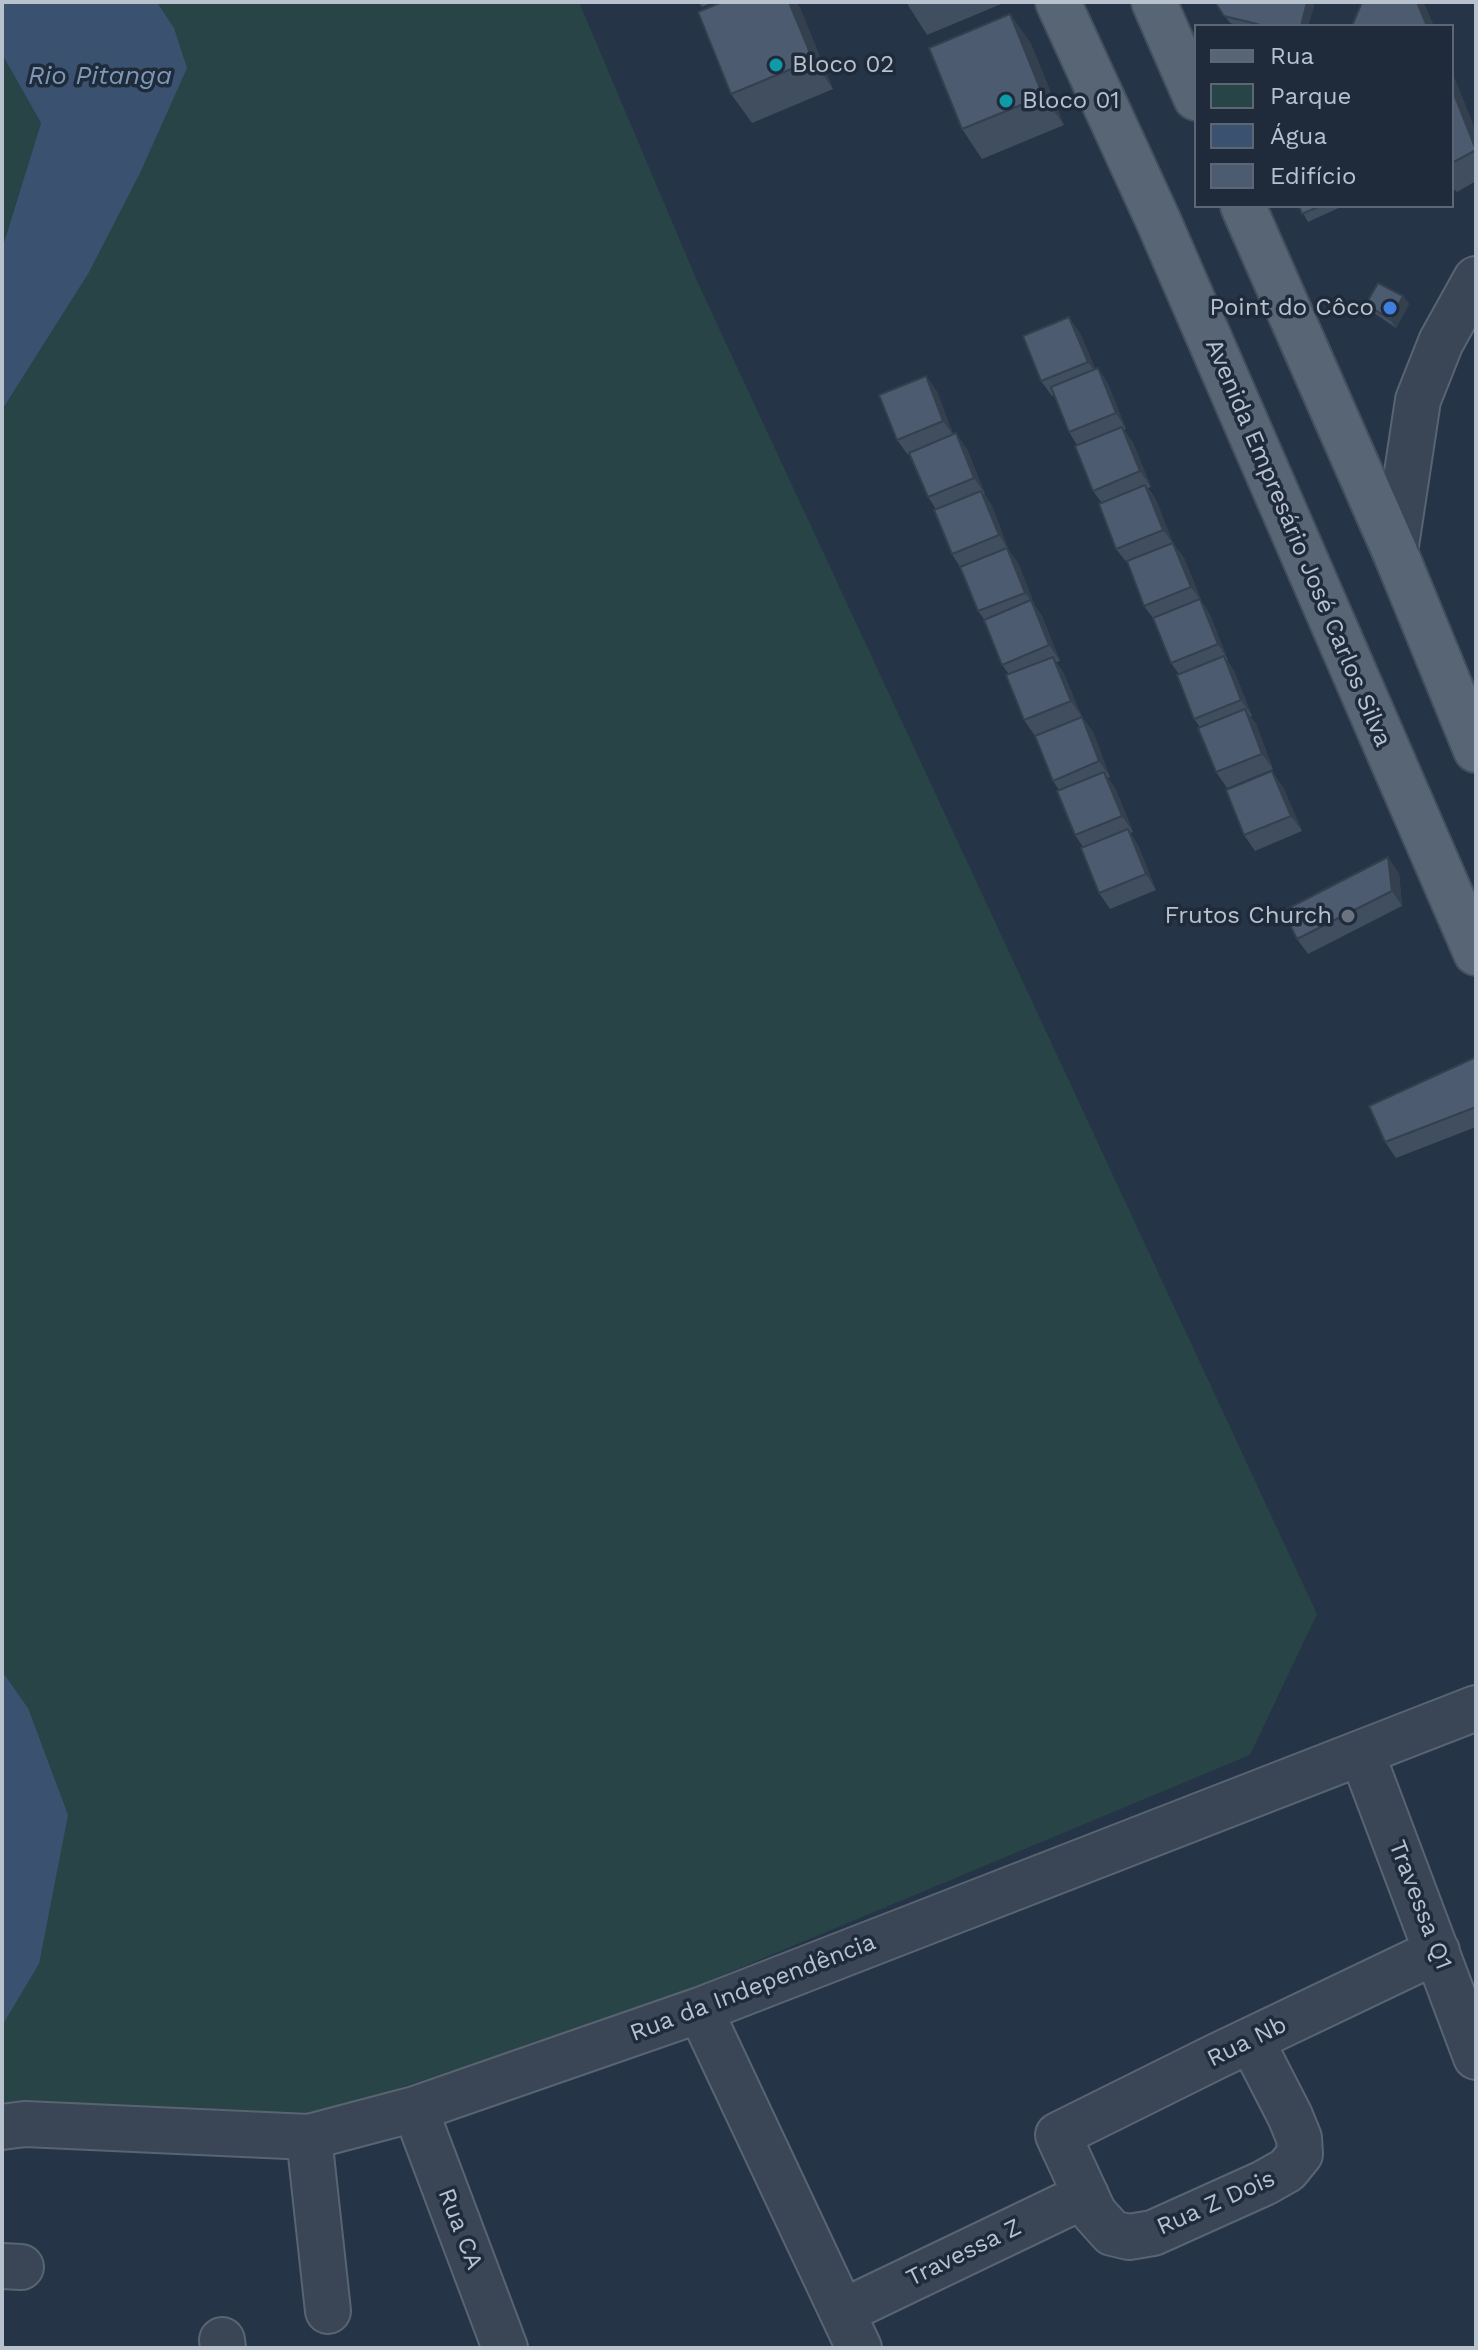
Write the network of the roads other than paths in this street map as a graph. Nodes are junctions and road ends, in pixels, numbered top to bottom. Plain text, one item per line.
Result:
1 (1058, 2) edge
2 (1154, 2) edge
3 (1194, 93) edge
4 (1244, 208) edge
5 (1476, 279) edge
6 (1395, 552) junction
7 (1476, 750) edge
8 (1476, 953) edge
9 (1476, 1708) edge
10 (1362, 1754) junction
11 (1437, 1951) junction
12 (700, 2010) junction
13 (1251, 2040) junction
14 (1476, 2057) edge
15 (415, 2109) junction
16 (2, 2127) edge
17 (1058, 2135) joint
18 (309, 2137) junction
19 (1086, 2195) junction
20 (328, 2311) dead end
21 (850, 2330) edge
22 (505, 2348) edge

1 - 8 main road, Avenida Empresário José Carlos Silva
2 - 3 main road
4 - 6 main road
5 - 6 street
6 - 7 main road
9 - 10 street, Rua da Independência
10 - 11 street, Travessa Q1
10 - 12 street, Rua da Independência
11 - 13 street, Rua Nb
11 - 14 street, Travessa Q1
12 - 15 street, Rua da Independência
12 - 21 street
13 - 17 street, Rua Nb
13 - 19 street, Rua Z Dois
15 - 18 street, Rua da Independência
15 - 22 street, Rua CA
16 - 18 street, Rua da Independência
17 - 19 street, Rua Z Dois
18 - 20 street
19 - 21 street, Travessa Z

